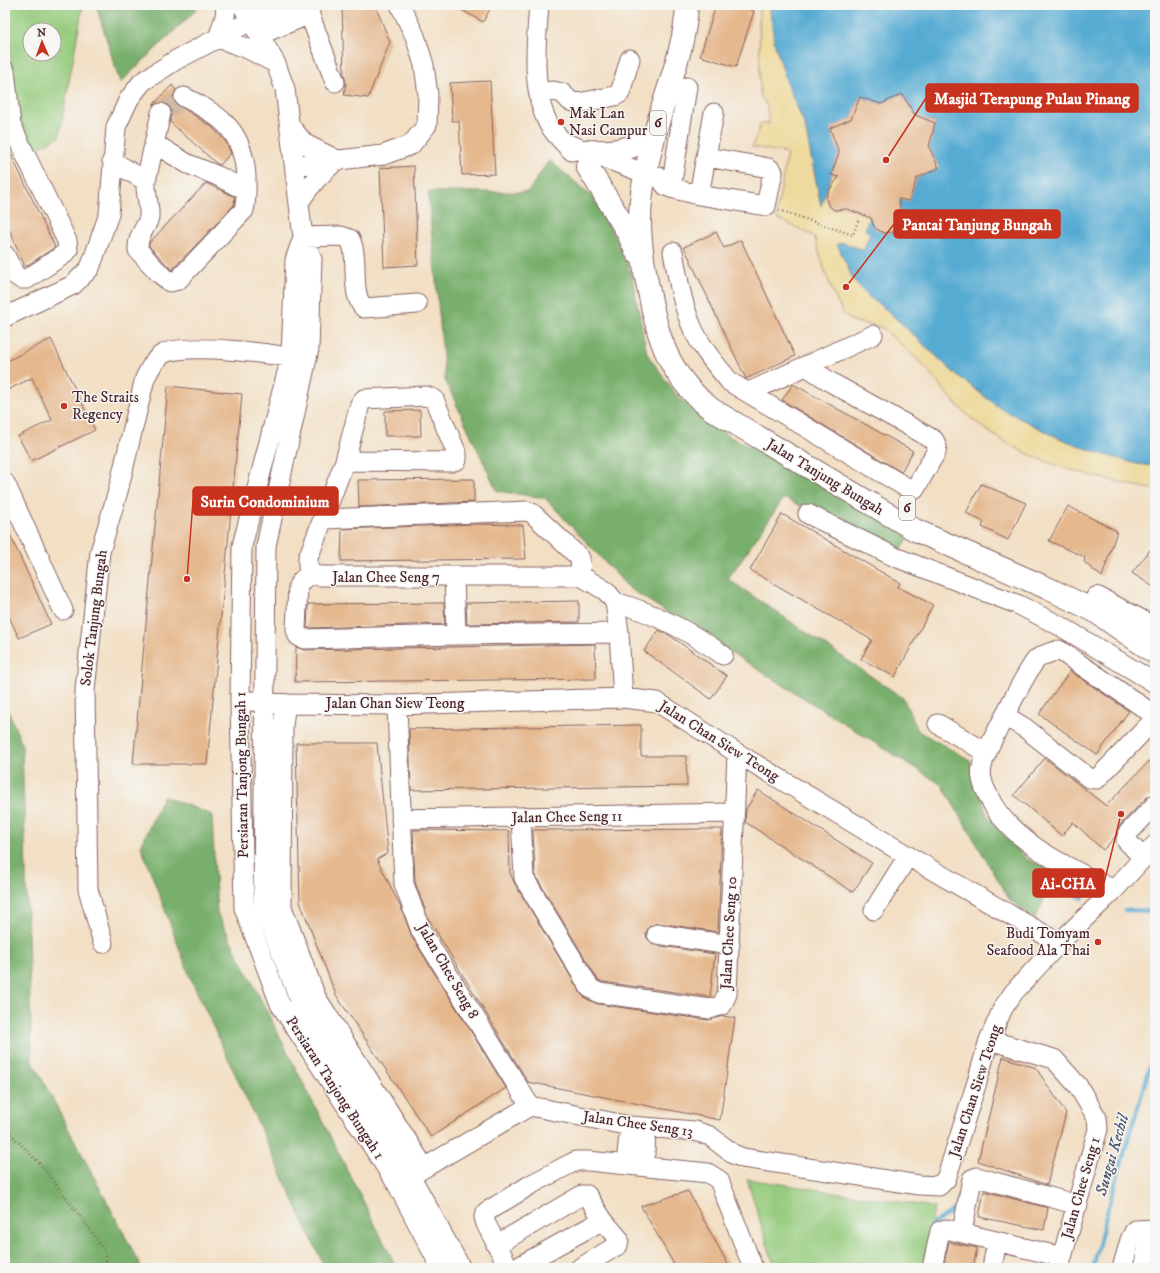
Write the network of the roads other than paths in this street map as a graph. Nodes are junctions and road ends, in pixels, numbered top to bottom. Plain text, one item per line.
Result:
1 (226, 5) edge
2 (290, 5) edge
3 (400, 5) edge
4 (539, 5) edge
5 (687, 5) edge
6 (694, 5) edge
7 (308, 10) edge
8 (251, 20) edge
9 (218, 38) junction
10 (630, 59) dead end
11 (276, 64) junction
12 (5, 71) edge
13 (335, 82) dead end
14 (687, 87) dead end
15 (539, 93) junction
16 (184, 97) dead end
17 (161, 113) tunnel mouth
18 (714, 113) dead end
19 (290, 126) junction
20 (654, 136) junction
21 (155, 144) junction
22 (706, 157) junction
23 (585, 158) junction
24 (337, 160) junction
25 (112, 161) junction
26 (295, 165) junction
27 (146, 181) junction
28 (657, 184) junction
29 (246, 188) junction
30 (699, 195) junction
31 (300, 201) junction
32 (303, 237) junction
33 (673, 252) dead end
34 (5, 255) edge
35 (646, 277) junction
36 (417, 304) dead end
37 (5, 317) edge
38 (873, 335) dead end
39 (299, 359) junction
40 (806, 366) junction
41 (749, 392) junction
42 (345, 461) junction
43 (5, 483) edge
44 (883, 483) junction
45 (808, 514) dead end
46 (324, 518) junction
47 (312, 574) junction
48 (581, 576) junction
49 (454, 577) junction
50 (616, 602) junction
51 (63, 610) dead end
52 (1155, 631) edge
53 (619, 633) junction
54 (456, 635) junction
55 (1155, 653) edge
56 (723, 655) dead end
57 (1155, 683) edge
58 (622, 698) junction
59 (240, 701) junction
60 (264, 701) junction
61 (289, 704) junction
62 (396, 705) junction
63 (1005, 716) junction
64 (938, 724) dead end
65 (264, 725) junction
66 (282, 725) junction
67 (737, 753) junction
68 (987, 753) junction
69 (1155, 804) edge
70 (733, 813) junction
71 (521, 818) junction
72 (401, 819) junction
73 (1149, 851) edge
74 (908, 856) junction
75 (1114, 890) junction
76 (874, 910) dead end
77 (657, 934) dead end
78 (103, 942) dead end
79 (1059, 943) junction
80 (730, 945) junction
81 (989, 1040) junction
82 (530, 1106) junction
83 (638, 1127) junction
84 (634, 1165) junction
85 (411, 1175) junction
86 (939, 1186) joint
87 (1078, 1205) junction
88 (603, 1220) junction
89 (1155, 1229) edge
90 (962, 1232) junction
91 (1155, 1240) edge
92 (996, 1241) junction
93 (496, 1245) junction
94 (1061, 1262) edge
95 (441, 1268) edge
96 (461, 1268) edge
97 (509, 1268) edge
98 (516, 1268) edge
99 (580, 1268) edge
100 (753, 1268) edge
101 (932, 1268) edge
102 (992, 1268) edge
103 (1122, 1268) edge
104 (1143, 1268) edge

1 - 9 street
2 - 8 street
3 - 24 street
4 - 15 street
5 - 20 main road, 6
6 - 28 main road, 6
7 - 8 street
7 - 13 street
8 - 9 street
8 - 11 street, Persiaran Tanjong Bungah 1
9 - 11 street
9 - 25 street
10 - 15 street
11 - 19 street, Persiaran Tanjong Bungah 1
12 - 34 street
14 - 28 street
15 - 23 street
16 - 29 street
17 - 21 street
18 - 22 street
19 - 24 street
19 - 26 street, Persiaran Tanjong Bungah 1
20 - 23 main road
20 - 28 main road, 6
21 - 27 street
21 - 29 street
22 - 30 street
22 - 30 street
23 - 28 street
23 - 35 main road
24 - 26 street
24 - 31 street
25 - 27 street
25 - 37 street
26 - 31 street, Persiaran Tanjong Bungah 1
27 - 29 street
28 - 30 street
28 - 35 main road, Jalan Tanjung Bungah / 6
28 - 44 main road, Jalan Tanjung Bungah / 6
31 - 32 street, Persiaran Tanjong Bungah 1
32 - 36 street
32 - 39 street, Persiaran Tanjong Bungah 1
33 - 41 street
35 - 55 main road, Jalan Tanjung Bungah / 6
38 - 40 street
39 - 59 street, Persiaran Tanjong Bungah 1
39 - 60 street, Persiaran Tanjong Bungah 1
39 - 78 street, Solok Tanjung Bungah
40 - 41 street
40 - 44 street
41 - 44 street
42 - 42 street, Jalan Chee Seng 7
42 - 46 street, Jalan Chee Seng 7
43 - 51 street
44 - 52 main road, Jalan Tanjung Bungah / 6
45 - 57 street
46 - 47 street, Jalan Chee Seng 7
46 - 48 street
47 - 49 street, Jalan Chee Seng 7
47 - 54 street
48 - 49 street, Jalan Chee Seng 7
48 - 50 street
49 - 54 street
50 - 53 street
50 - 56 street
53 - 54 street
53 - 58 street
58 - 62 street, Jalan Chan Siew Teong
58 - 67 street, Jalan Chan Siew Teong
59 - 60 street, Jalan Chan Siew Teong
59 - 85 street, Persiaran Tanjong Bungah 1
60 - 61 street, Jalan Chan Siew Teong
60 - 65 street, Persiaran Tanjong Bungah 1
61 - 62 street, Jalan Chan Siew Teong
61 - 66 street, Persiaran Tanjong Bungah 1
62 - 72 street, Jalan Chee Seng 8
63 - 63 street
63 - 68 street
64 - 68 street
65 - 66 street
65 - 85 street, Persiaran Tanjong Bungah 1
66 - 85 street, Persiaran Tanjong Bungah 1
67 - 70 street, Jalan Chee Seng 10
67 - 74 street, Jalan Chan Siew Teong
68 - 75 street
69 - 73 street
70 - 71 street, Jalan Chee Seng 11
70 - 80 street, Jalan Chee Seng 10
71 - 72 street, Jalan Chee Seng 11
71 - 80 street, Jalan Chee Seng 10
72 - 82 street, Jalan Chee Seng 8
73 - 75 street, Jalan Chan Siew Teong
74 - 76 street
74 - 79 street, Jalan Chan Siew Teong
75 - 79 street, Jalan Chan Siew Teong
77 - 80 street
79 - 81 street, Jalan Chan Siew Teong
81 - 86 street, Jalan Chan Siew Teong
81 - 87 street, Jalan Chee Seng 1
82 - 83 street, Jalan Chee Seng 13
82 - 85 street
83 - 84 street
83 - 86 street, Jalan Chee Seng 13
84 - 93 street
84 - 100 street
85 - 95 street, Persiaran Tanjong Bungah 1
85 - 96 street, Persiaran Tanjong Bungah 1
87 - 90 street
87 - 94 street, Jalan Chee Seng 1
88 - 93 street
88 - 98 street
88 - 99 street
89 - 103 street
90 - 92 street, Jalan Chee Seng 1
90 - 101 street, Jalan Chee Seng 1
91 - 104 street
92 - 94 street, Jalan Chee Seng 1
92 - 102 street
93 - 97 street

